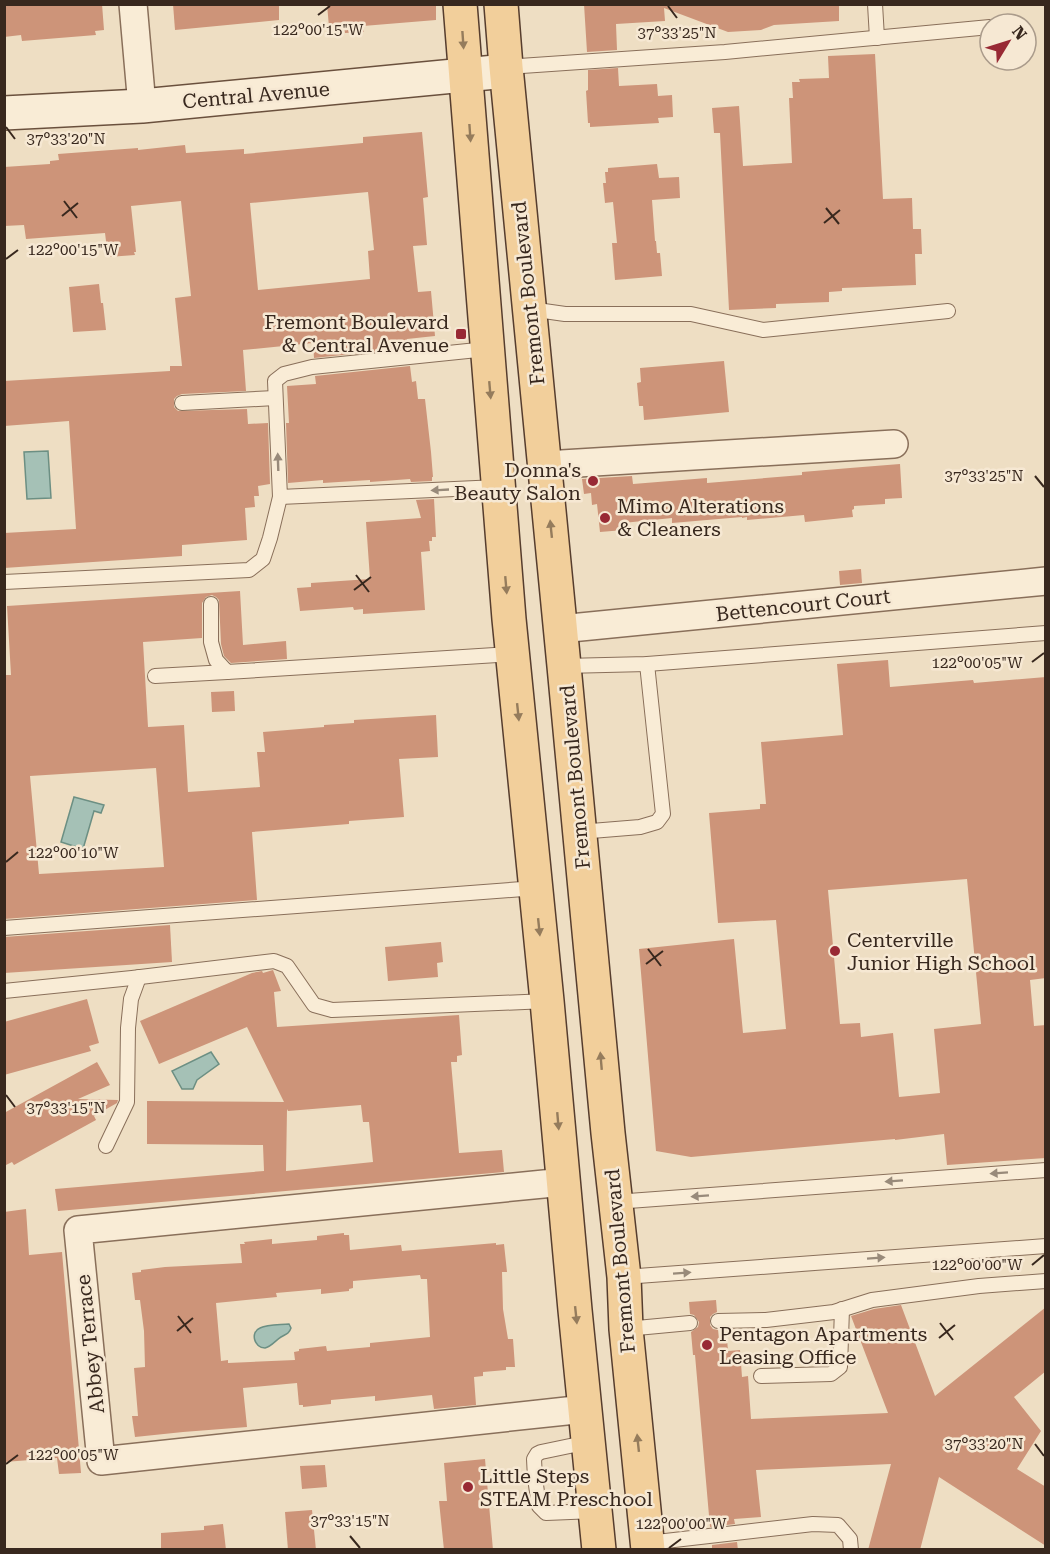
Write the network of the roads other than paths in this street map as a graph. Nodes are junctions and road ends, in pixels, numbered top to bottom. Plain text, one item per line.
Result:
1 (133, 4) edge
2 (460, 4) edge
3 (501, 4) edge
4 (875, 4) edge
5 (978, 28) edge
6 (877, 38) junction
7 (506, 69) junction
8 (466, 75) junction
9 (142, 106) junction
10 (4, 113) edge
11 (529, 309) junction
12 (948, 311) dead end
13 (487, 349) junction
14 (275, 398) junction
15 (182, 403) dead end
16 (894, 444) dead end
17 (544, 465) junction
18 (498, 487) junction
19 (280, 497) junction
20 (1046, 581) edge
21 (4, 582) edge
22 (211, 604) dead end
23 (560, 629) junction
24 (1046, 633) edge
25 (512, 654) junction
26 (647, 664) junction
27 (564, 666) junction
28 (226, 672) junction
29 (155, 676) dead end
30 (579, 832) junction
31 (536, 888) junction
32 (4, 928) edge
33 (139, 977) junction
34 (4, 991) edge
35 (547, 1001) junction
36 (106, 1146) dead end
37 (1046, 1170) edge
38 (564, 1182) junction
39 (615, 1203) junction
40 (1046, 1246) edge
41 (624, 1277) junction
42 (1046, 1281) edge
43 (842, 1309) junction
44 (718, 1321) dead end
45 (690, 1323) dead end
46 (626, 1329) junction
47 (761, 1376) dead end
48 (585, 1409) junction
49 (589, 1442) junction
50 (596, 1511) junction
51 (648, 1546) edge
52 (599, 1550) edge
53 (851, 1550) edge

1 - 9 street
2 -> 8 main road
3 - 7 main road, Fremont Boulevard
4 - 6 lane
5 - 6 lane
6 - 7 lane
7 - 8 main road, Central Avenue
7 - 11 main road, Fremont Boulevard
8 - 9 main road, Central Avenue
8 -> 13 main road
9 - 10 main road, Central Avenue
11 - 12 lane
11 - 17 main road, Fremont Boulevard
13 - 14 lane
13 -> 18 main road
14 - 15 lane
19 -> 14 lane
16 - 17 street
23 -> 17 main road, Fremont Boulevard
18 -> 19 lane
18 -> 25 main road
19 - 21 lane
20 - 23 street, Bettencourt Court
22 - 28 lane
23 - 27 main road, Fremont Boulevard
24 - 26 lane
25 - 28 lane
25 -> 31 main road
26 - 27 lane
26 - 30 lane
27 - 30 main road, Fremont Boulevard
28 - 29 lane
39 -> 30 main road, Fremont Boulevard
31 - 32 lane
31 -> 35 main road
33 - 34 lane
33 - 35 lane
33 - 36 lane
35 -> 38 main road
37 -> 39 lane
38 -> 48 main road
38 - 48 street, Abbey Terrace
39 - 41 main road, Fremont Boulevard
41 -> 40 lane
41 - 46 main road, Fremont Boulevard
42 - 43 lane
43 - 44 lane
43 - 47 lane
45 - 46 lane
51 -> 46 main road, Fremont Boulevard
48 - 49 main road
49 - 50 main road
49 - 50 lane
50 - 52 main road
51 - 53 lane

